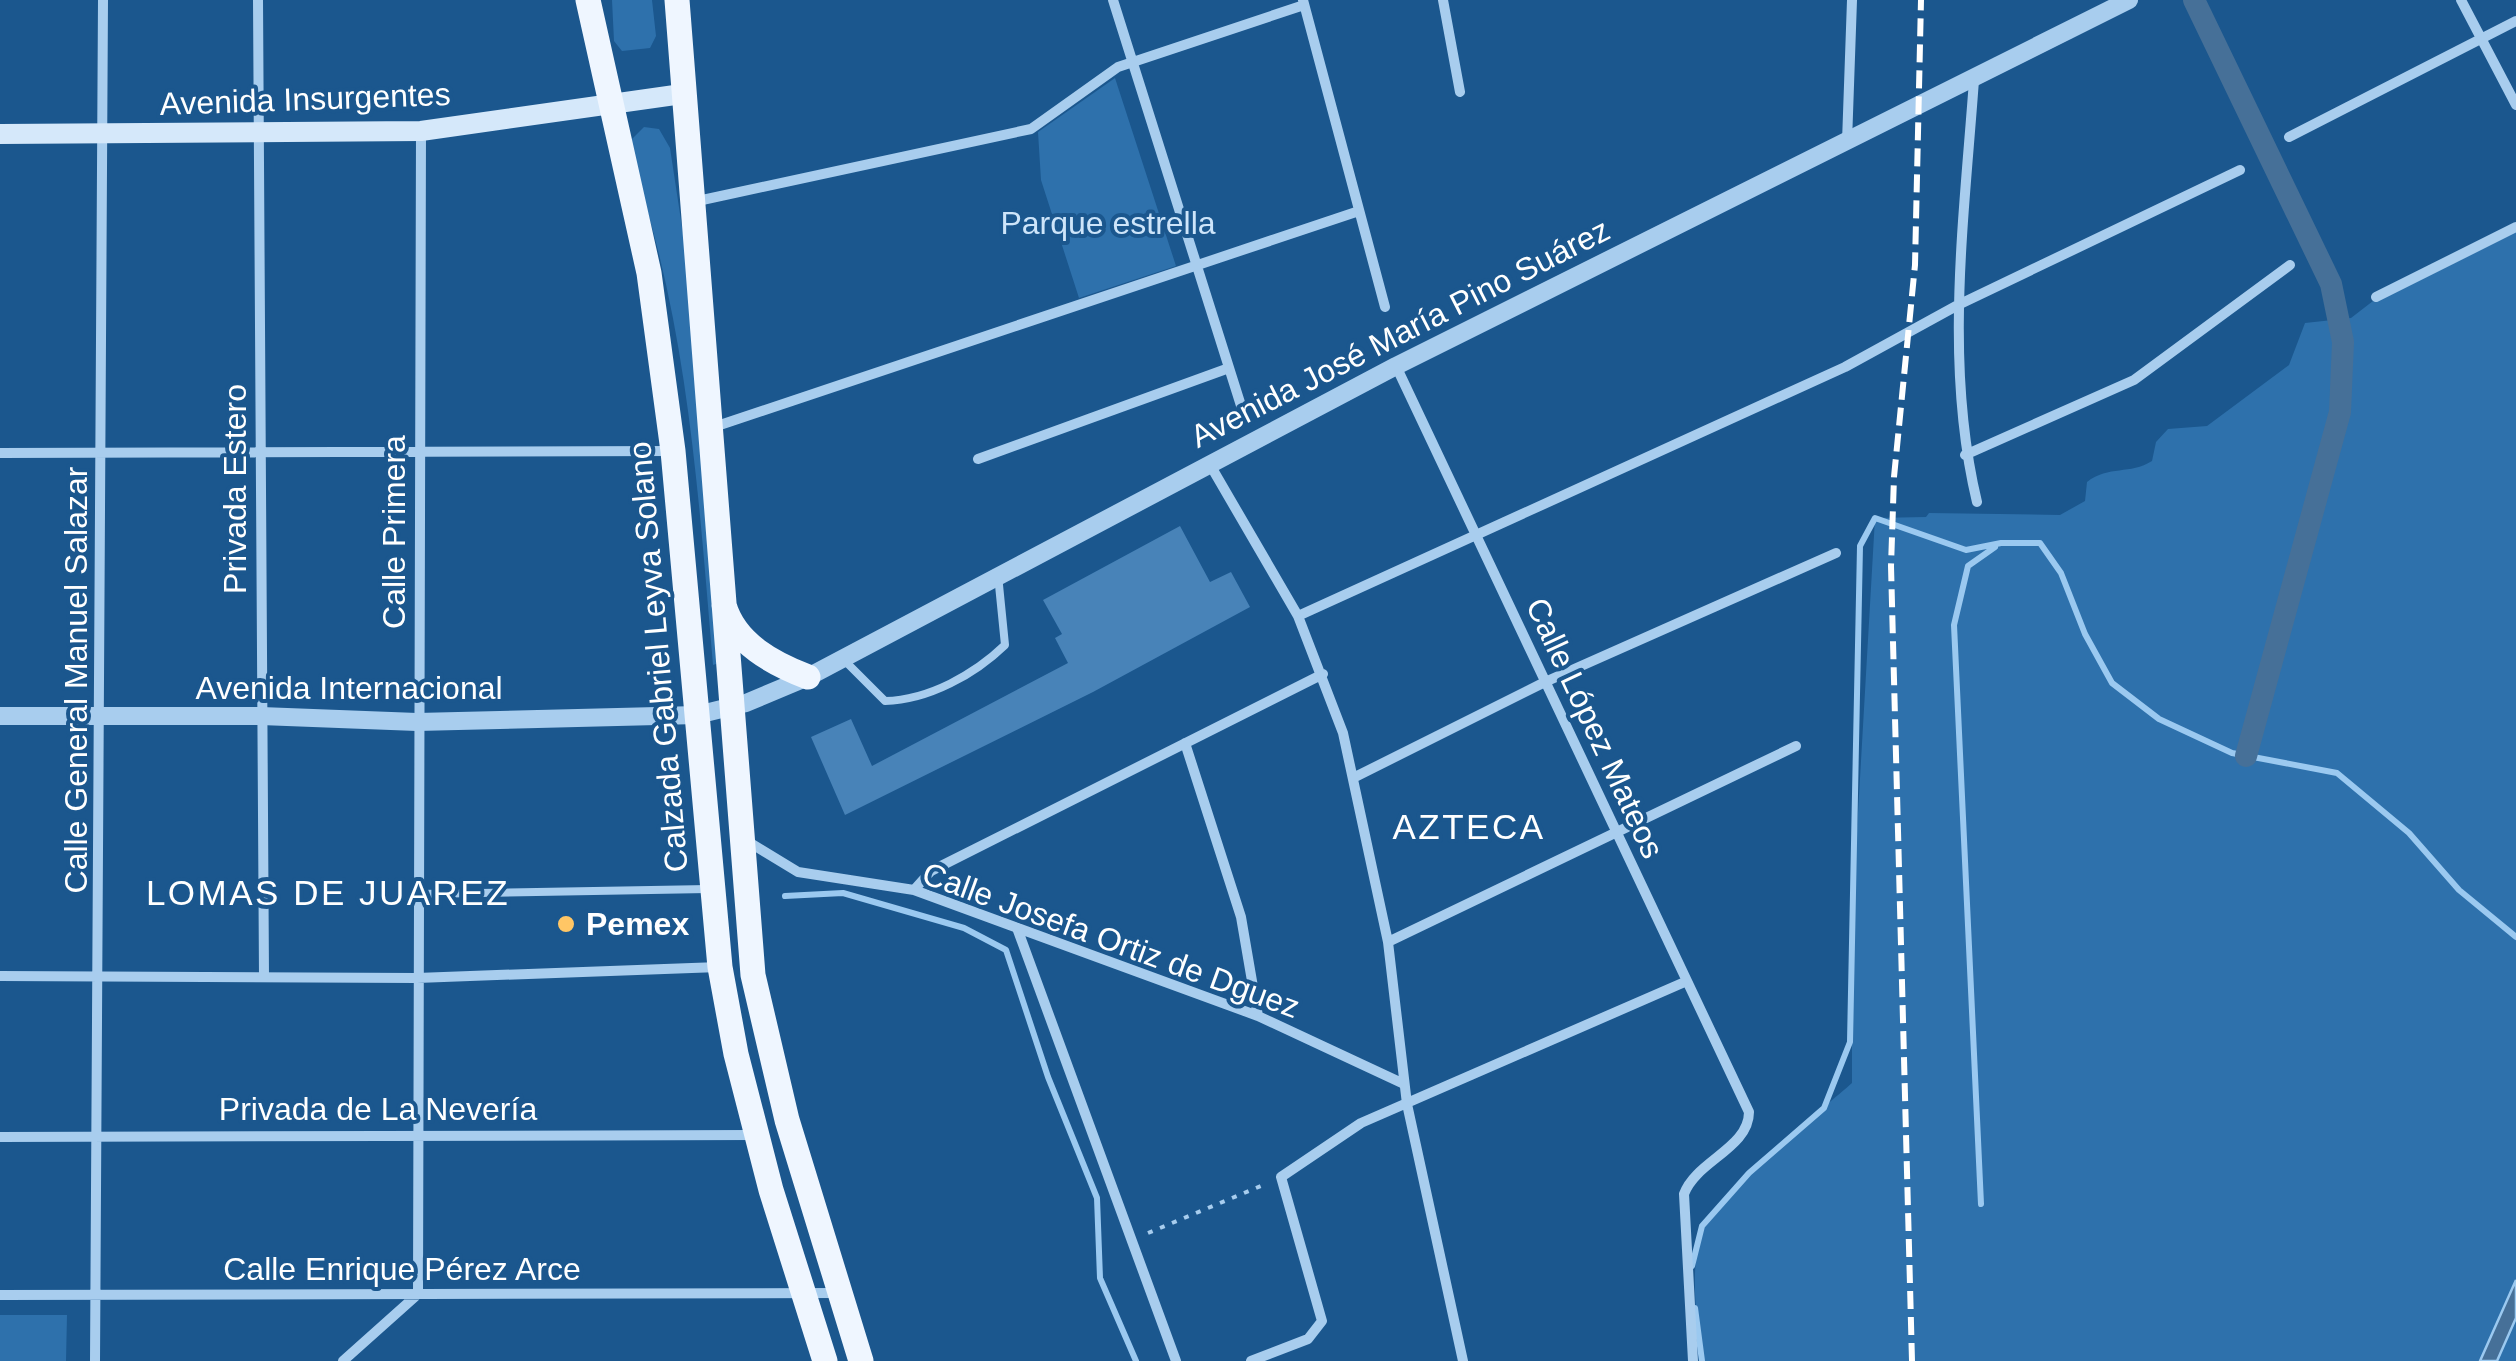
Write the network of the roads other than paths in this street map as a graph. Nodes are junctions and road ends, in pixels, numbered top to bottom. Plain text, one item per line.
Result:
1 (103, 0) edge
2 (258, 0) edge
3 (588, 0) edge
4 (676, 0) edge
5 (1113, 0) edge
6 (1442, 0) edge
7 (1852, 0) edge
8 (2130, 0) edge
9 (2461, 0) edge
10 (1303, 2) edge
11 (2516, 21) edge
12 (2481, 38) junction
13 (1132, 62) junction
14 (1974, 80) junction
15 (1460, 92) dead end
16 (682, 94) junction
17 (610, 102) junction
18 (2516, 105) edge
19 (420, 131) junction
20 (260, 132) junction
21 (0, 134) edge
22 (102, 134) junction
23 (2290, 137) dead end
24 (1847, 142) junction
25 (2240, 170) dead end
26 (693, 202) junction
27 (1360, 211) junction
28 (2516, 227) edge
29 (2290, 265) dead end
30 (1197, 266) junction
31 (2376, 297) dead end
32 (1958, 305) junction
33 (1386, 307) dead end
34 (1396, 366) junction
35 (1229, 368) junction
36 (1243, 412) dead end
37 (711, 428) junction
38 (420, 451) junction
39 (673, 451) junction
40 (102, 452) junction
41 (0, 453) edge
42 (259, 453) junction
43 (1966, 455) junction
44 (978, 459) dead end
45 (1209, 462) junction
46 (1976, 502) dead end
47 (1475, 535) junction
48 (1836, 553) dead end
49 (998, 574) junction
50 (722, 595) junction
51 (1298, 616) junction
52 (843, 659) junction
53 (1323, 674) junction
54 (808, 677) junction
55 (1545, 682) junction
56 (729, 709) junction
57 (697, 715) junction
58 (0, 716) edge
59 (261, 716) junction
60 (99, 718) junction
61 (418, 722) junction
62 (1185, 742) junction
63 (1796, 746) dead end
64 (1355, 777) junction
65 (1616, 832) junction
66 (741, 838) junction
67 (712, 888) junction
68 (914, 890) junction
69 (418, 894) junction
70 (1017, 928) junction
71 (1388, 942) junction
72 (720, 967) junction
73 (99, 975) junction
74 (0, 976) edge
75 (264, 977) junction
76 (418, 978) junction
77 (1687, 981) junction
78 (1258, 1016) junction
79 (1404, 1084) junction
80 (1407, 1104) junction
81 (416, 1132) junction
82 (756, 1135) junction
83 (0, 1137) edge
84 (99, 1137) junction
85 (837, 1293) junction
86 (0, 1294) edge
87 (96, 1294) junction
88 (418, 1294) junction
89 (803, 1294) junction
90 (95, 1361) edge
91 (343, 1361) edge
92 (825, 1361) edge
93 (861, 1361) edge
94 (1176, 1361) edge
95 (1251, 1361) edge
96 (1463, 1361) edge
97 (1693, 1361) edge

1 - 22 street, Calle General Manuel Salazar
2 - 20 street, Privada Estero
3 - 17 main road, Calzada Gabriel Leyva Solano
4 - 16 main road, Calzada Gabriel Leyva Solano
5 - 13 street
6 - 15 street
7 - 24 street
8 - 14 street, Avenida José María Pino Suárez
9 - 12 street
10 - 13 street
10 - 27 street
11 - 12 street
12 - 18 street
12 - 23 street
13 - 26 street
13 - 30 street
14 - 24 street, Avenida José María Pino Suárez
14 - 32 street
16 - 17 main road, Avenida Insurgentes
16 - 26 main road, Calzada Gabriel Leyva Solano
17 - 19 main road, Avenida Insurgentes
17 - 39 main road, Calzada Gabriel Leyva Solano
19 - 20 main road, Avenida Insurgentes
19 - 38 street, Calle Primera
20 - 22 main road, Avenida Insurgentes
20 - 42 street, Privada Estero
21 - 22 main road, Avenida Insurgentes
22 - 40 street, Calle General Manuel Salazar
24 - 34 street, Avenida José María Pino Suárez
25 - 32 street
26 - 37 main road, Calzada Gabriel Leyva Solano
27 - 30 street
27 - 33 street
28 - 31 street
29 - 43 street
30 - 35 street
30 - 37 street
32 - 43 street
32 - 47 street
34 - 45 street, Avenida José María Pino Suárez
34 - 47 street, Calle López Mateos
35 - 36 street
35 - 44 street
37 - 50 main road, Calzada Gabriel Leyva Solano
38 - 39 street
38 - 42 street
38 - 61 street, Calle Primera
39 - 57 main road, Calzada Gabriel Leyva Solano
40 - 41 street
40 - 42 street
40 - 60 street, Calle General Manuel Salazar
42 - 59 street, Privada Estero
43 - 46 street
45 - 49 street, Avenida José María Pino Suárez
45 - 51 street
47 - 51 street
47 - 55 street, Calle López Mateos
48 - 55 street
49 - 52 street, Avenida José María Pino Suárez
49 - 52 lane
50 - 54 main road
50 - 56 main road, Calzada Gabriel Leyva Solano
51 - 53 street
52 - 54 street, Avenida José María Pino Suárez
53 - 62 street
53 - 64 street
54 - 56 street, Avenida José María Pino Suárez
55 - 64 street
55 - 65 street, Calle López Mateos
56 - 57 street, Avenida José María Pino Suárez
56 - 66 main road, Calzada Gabriel Leyva Solano
57 - 61 street, Avenida Internacional
57 - 67 main road, Calzada Gabriel Leyva Solano
58 - 60 street, Avenida Internacional
59 - 60 street, Avenida Internacional
59 - 61 street, Avenida Internacional
59 - 75 street, Privada Estero
60 - 73 street, Calle General Manuel Salazar
61 - 69 street, Calle Primera
62 - 68 street
62 - 78 street
63 - 65 street
64 - 71 street
65 - 71 street
65 - 77 street, Calle López Mateos
66 - 68 street, Calle Josefa Ortiz de Dguez
66 - 85 main road, Calzada Gabriel Leyva Solano
67 - 69 lane
67 - 72 main road, Calzada Gabriel Leyva Solano
68 - 70 street, Calle Josefa Ortiz de Dguez
69 - 76 street, Calle Primera
70 - 78 street, Calle Josefa Ortiz de Dguez
70 - 94 street
71 - 79 street
72 - 76 street
72 - 82 main road, Calzada Gabriel Leyva Solano
73 - 74 street
73 - 75 street
73 - 84 street, Calle General Manuel Salazar
75 - 76 street
76 - 81 street, Calle Primera
77 - 80 street
77 - 97 street, Calle López Mateos
78 - 79 street, Calle Josefa Ortiz de Dguez
79 - 80 street
80 - 95 street
80 - 96 street
81 - 82 street, Privada de La Nevería
81 - 84 street, Privada de La Nevería
81 - 88 street, Calle Primera
82 - 89 main road, Calzada Gabriel Leyva Solano
83 - 84 street, Privada de La Nevería
84 - 87 street, Calle General Manuel Salazar
85 - 89 street, Calle Enrique Pérez Arce
85 - 93 main road, Calzada Gabriel Leyva Solano
86 - 87 street, Calle Enrique Pérez Arce
87 - 88 street, Calle Enrique Pérez Arce
87 - 90 street, Calle General Manuel Salazar
88 - 89 street, Calle Enrique Pérez Arce
88 - 91 street
89 - 92 main road, Calzada Gabriel Leyva Solano

